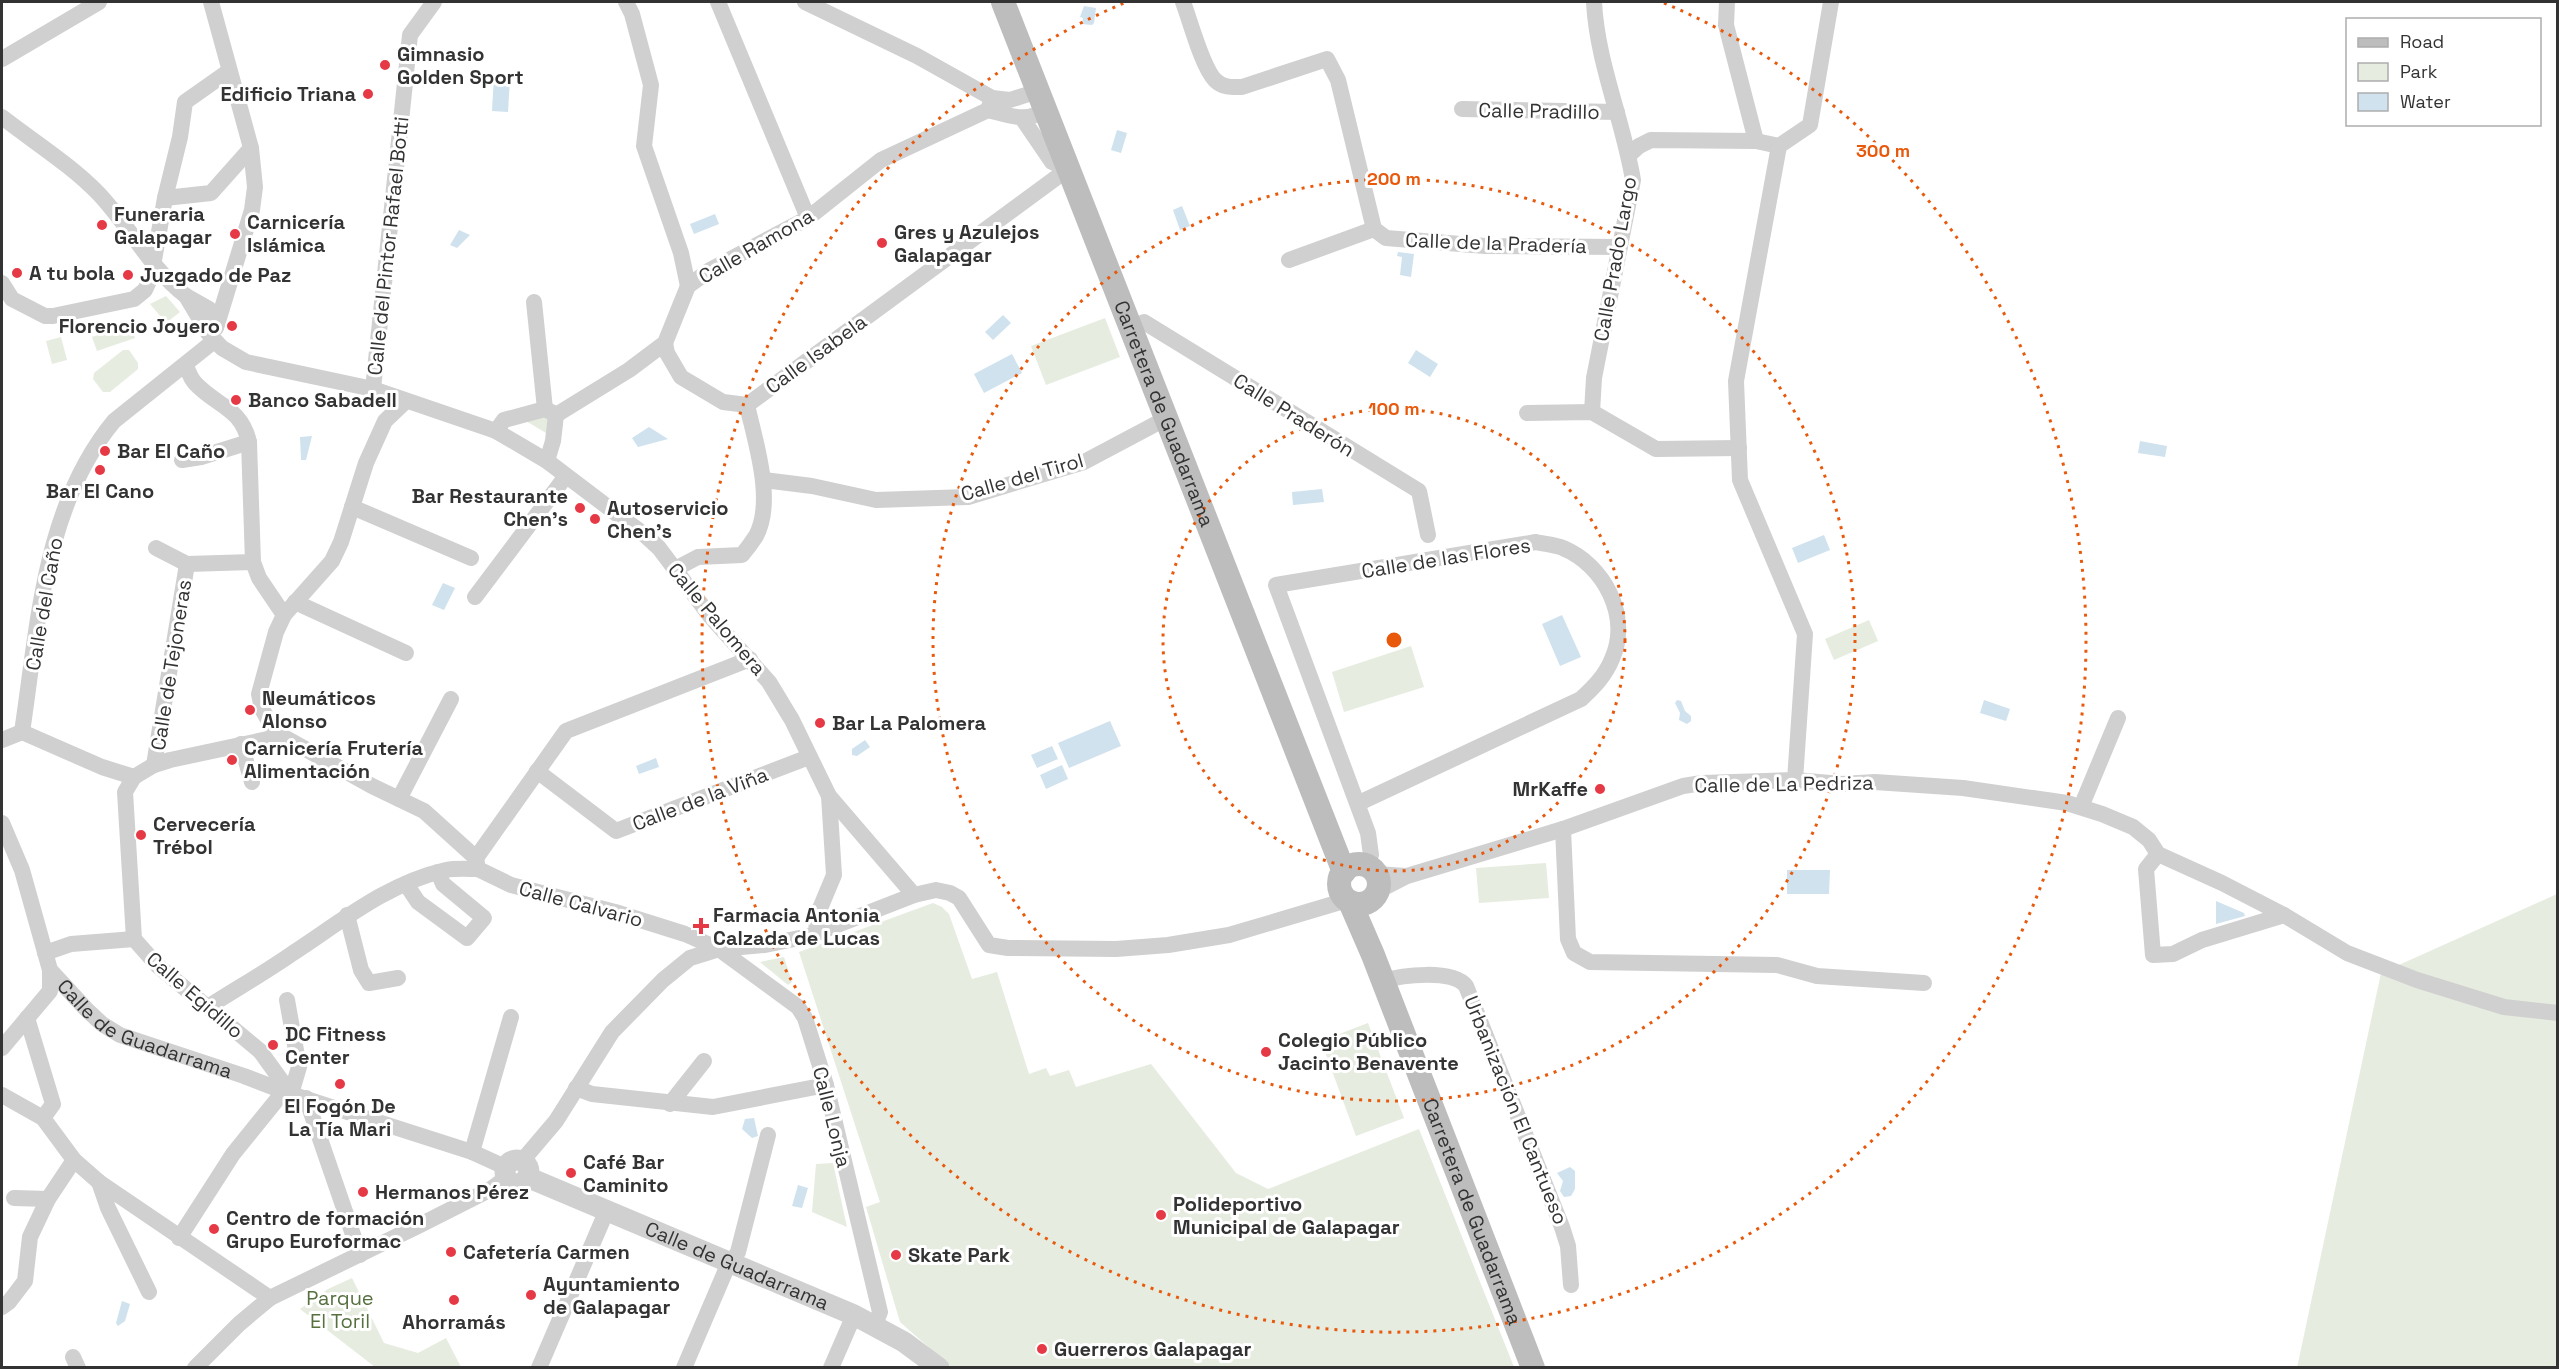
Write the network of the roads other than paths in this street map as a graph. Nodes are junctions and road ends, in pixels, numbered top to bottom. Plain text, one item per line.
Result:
1 (99, 2) edge
2 (211, 2) edge
3 (434, 2) edge
4 (626, 2) edge
5 (718, 2) edge
6 (805, 2) edge
7 (1003, 2) edge
8 (1183, 2) edge
9 (1594, 2) edge
10 (1726, 2) edge
11 (1831, 2) edge
12 (2, 59) edge
13 (229, 70) junction
14 (1041, 100) junction
15 (990, 104) junction
16 (1462, 109) dead end
17 (1617, 112) junction
18 (2, 117) edge
19 (1022, 118) junction
20 (1756, 141) junction
21 (1779, 146) junction
22 (251, 148) junction
23 (1629, 155) junction
24 (1068, 169) junction
25 (165, 198) junction
26 (808, 218) junction
27 (1374, 229) junction
28 (1620, 247) junction
29 (1290, 260) dead end
30 (154, 264) junction
31 (2, 283) edge
32 (688, 286) junction
33 (180, 291) junction
34 (134, 299) junction
35 (534, 302) dead end
36 (218, 319) junction
37 (1130, 328) junction
38 (214, 340) junction
39 (665, 343) junction
40 (186, 366) junction
41 (373, 389) junction
42 (406, 401) junction
43 (747, 405) junction
44 (550, 412) junction
45 (1592, 412) junction
46 (1527, 413) dead end
47 (1165, 418) junction
48 (496, 431) junction
49 (249, 442) junction
50 (1739, 448) junction
51 (182, 460) dead end
52 (547, 461) junction
53 (566, 476) junction
54 (764, 480) junction
55 (352, 507) junction
56 (1428, 535) dead end
57 (156, 548) dead end
58 (471, 558) dead end
59 (253, 562) junction
60 (187, 564) junction
61 (675, 569) junction
62 (475, 597) dead end
63 (290, 608) junction
64 (406, 653) dead end
65 (750, 659) junction
66 (451, 699) dead end
67 (2118, 718) dead end
68 (22, 732) junction
69 (282, 736) junction
70 (2, 740) edge
71 (241, 744) junction
72 (809, 756) junction
73 (154, 765) junction
74 (537, 771) junction
75 (134, 777) junction
76 (1795, 780) junction
77 (252, 782) dead end
78 (829, 796) junction
79 (399, 800) junction
80 (1359, 803) junction
81 (2081, 807) junction
82 (2, 823) edge
83 (1563, 829) junction
84 (457, 840) junction
85 (2158, 854) junction
86 (477, 863) junction
87 (443, 871) junction
88 (406, 884) junction
89 (1359, 884) junction
90 (914, 895) junction
91 (347, 915) junction
92 (2284, 915) junction
93 (817, 933) junction
94 (134, 939) junction
95 (718, 949) junction
96 (45, 953) junction
97 (50, 970) junction
98 (398, 978) dead end
99 (1383, 981) junction
100 (1924, 983) dead end
101 (287, 1000) dead end
102 (208, 1007) junction
103 (2558, 1013) edge
104 (512, 1017) dead end
105 (27, 1018) junction
106 (2, 1048) edge
107 (704, 1061) dead end
108 (826, 1085) junction
109 (576, 1088) junction
110 (294, 1094) junction
111 (2, 1095) edge
112 (670, 1104) junction
113 (43, 1118) junction
114 (768, 1135) dead end
115 (472, 1152) junction
116 (74, 1160) junction
117 (515, 1171) junction
118 (99, 1182) junction
119 (14, 1198) dead end
120 (48, 1199) junction
121 (607, 1210) junction
122 (179, 1238) junction
123 (360, 1256) junction
124 (730, 1263) junction
125 (1571, 1285) dead end
126 (149, 1292) dead end
127 (270, 1298) junction
128 (2, 1307) edge
129 (854, 1315) junction
130 (875, 1325) junction
131 (195, 1368) edge
132 (539, 1368) edge
133 (684, 1368) edge
134 (831, 1368) edge
135 (939, 1368) edge
136 (1533, 1368) edge

1 - 12 street
2 - 13 street
3 - 41 street, Calle del Pintor Rafael Botti
4 - 32 street
5 - 26 street
6 - 15 street
7 - 14 main road, Carretera de Guadarrama
8 - 27 street
9 - 17 street, Calle Prado Largo
10 - 20 street
11 - 21 street
13 - 22 street
13 - 25 street
14 - 15 street
14 - 19 street
14 - 24 main road, Carretera de Guadarrama
15 - 19 street
15 - 26 street, Calle Ramona
16 - 17 street, Calle Pradillo
17 - 23 street, Calle Prado Largo
18 - 30 street
19 - 24 street
20 - 21 street
20 - 23 street
21 - 50 street
22 - 25 street
22 - 36 street
23 - 28 street, Calle Prado Largo
24 - 37 main road, Carretera de Guadarrama
24 - 43 street, Calle Isabela
25 - 30 street
26 - 32 street, Calle Ramona
27 - 28 street, Calle de la Pradería
27 - 29 street
28 - 45 street, Calle Prado Largo
30 - 33 street
30 - 34 street
31 - 34 street
32 - 39 street, Calle Ramona
33 - 34 street
33 - 36 street
33 - 38 street
35 - 44 street
36 - 38 street
37 - 47 main road, Carretera de Guadarrama
37 - 56 street, Calle Praderón
38 - 40 street, Calle del Caño
38 - 41 street
39 - 43 street
39 - 44 street
40 - 49 street
40 - 68 street, Calle del Caño
41 - 42 street
42 - 48 street
42 - 55 street
43 - 54 street, Calle Isabela
44 - 48 street
44 - 52 street
45 - 46 street
45 - 50 street
47 - 54 street, Calle del Tirol
47 - 89 main road, Carretera de Guadarrama
48 - 52 street
49 - 51 street
49 - 59 street
50 - 76 street
52 - 53 street
53 - 61 street, Calle Palomera
53 - 62 street
54 - 61 street, Calle Isabela
55 - 58 street
55 - 63 street
57 - 60 street
59 - 60 street
59 - 63 street
60 - 73 street, Calle de Tejoneras
61 - 65 street, Calle Palomera
63 - 64 street
63 - 69 street
65 - 72 street, Calle Palomera
65 - 74 street
66 - 79 street
67 - 81 street
68 - 70 street
68 - 75 street
69 - 71 street
69 - 79 street, Calle Calvario
71 - 73 street
71 - 77 street
72 - 74 street, Calle de la Viña
72 - 78 street, Calle Palomera
73 - 75 street
74 - 86 street
75 - 94 street, Calle Egidillo
76 - 81 street, Calle de La Pedriza
76 - 83 street, Calle de La Pedriza
78 - 90 street, Calle Palomera
78 - 93 street, Calle Palomera
79 - 84 street, Calle Calvario
80 - 80 street, Calle de las Flores
80 - 89 street, Calle de las Flores
81 - 85 street, Calle de La Pedriza
82 - 96 street, Calle de Guadarrama
83 - 89 street, Calle de La Pedriza
83 - 100 street
84 - 86 street, Calle Calvario
84 - 87 street
85 - 92 street, Calle de La Pedriza
85 - 92 street
86 - 87 street
86 - 95 street, Calle Calvario
87 - 88 street
87 - 88 street
88 - 91 street
89 - 90 street, Calle de La Pedriza
89 - 99 main road, Carretera de Guadarrama
90 - 93 street, Calle de La Pedriza
91 - 98 street
91 - 102 street
92 - 103 street, Calle de La Pedriza
93 - 95 street, Calle de La Pedriza
94 - 96 street
94 - 102 street, Calle Egidillo
95 - 108 street, Calle Lonja
95 - 109 street, Calle de La Pedriza
96 - 97 street, Calle de Guadarrama
97 - 105 street
97 - 110 street, Calle de Guadarrama
99 - 125 street, Urbanización El Cantueso
99 - 136 main road, Carretera de Guadarrama
101 - 110 street
102 - 110 street, Calle Egidillo
104 - 115 street
105 - 106 street
105 - 113 street
107 - 112 street
108 - 112 street
108 - 130 street, Calle Lonja
109 - 112 street
109 - 117 street, Calle de La Pedriza
110 - 115 street, Calle de Guadarrama
110 - 122 street
110 - 123 street, Calle Egidillo
111 - 113 street
113 - 116 street
114 - 124 street
115 - 117 street, Calle de Guadarrama
116 - 118 street
116 - 120 street
117 - 121 street, Calle de Guadarrama
117 - 123 street, Calle de La Pedriza
118 - 122 street
118 - 126 street
119 - 120 street
120 - 128 street
121 - 124 street, Calle de Guadarrama
121 - 132 street
122 - 127 street
123 - 127 street, Calle de La Pedriza
124 - 129 street, Calle de Guadarrama
124 - 133 street
127 - 131 street, Calle de La Pedriza
129 - 130 street, Calle de Guadarrama
129 - 134 street
130 - 135 street, Calle de Guadarrama

